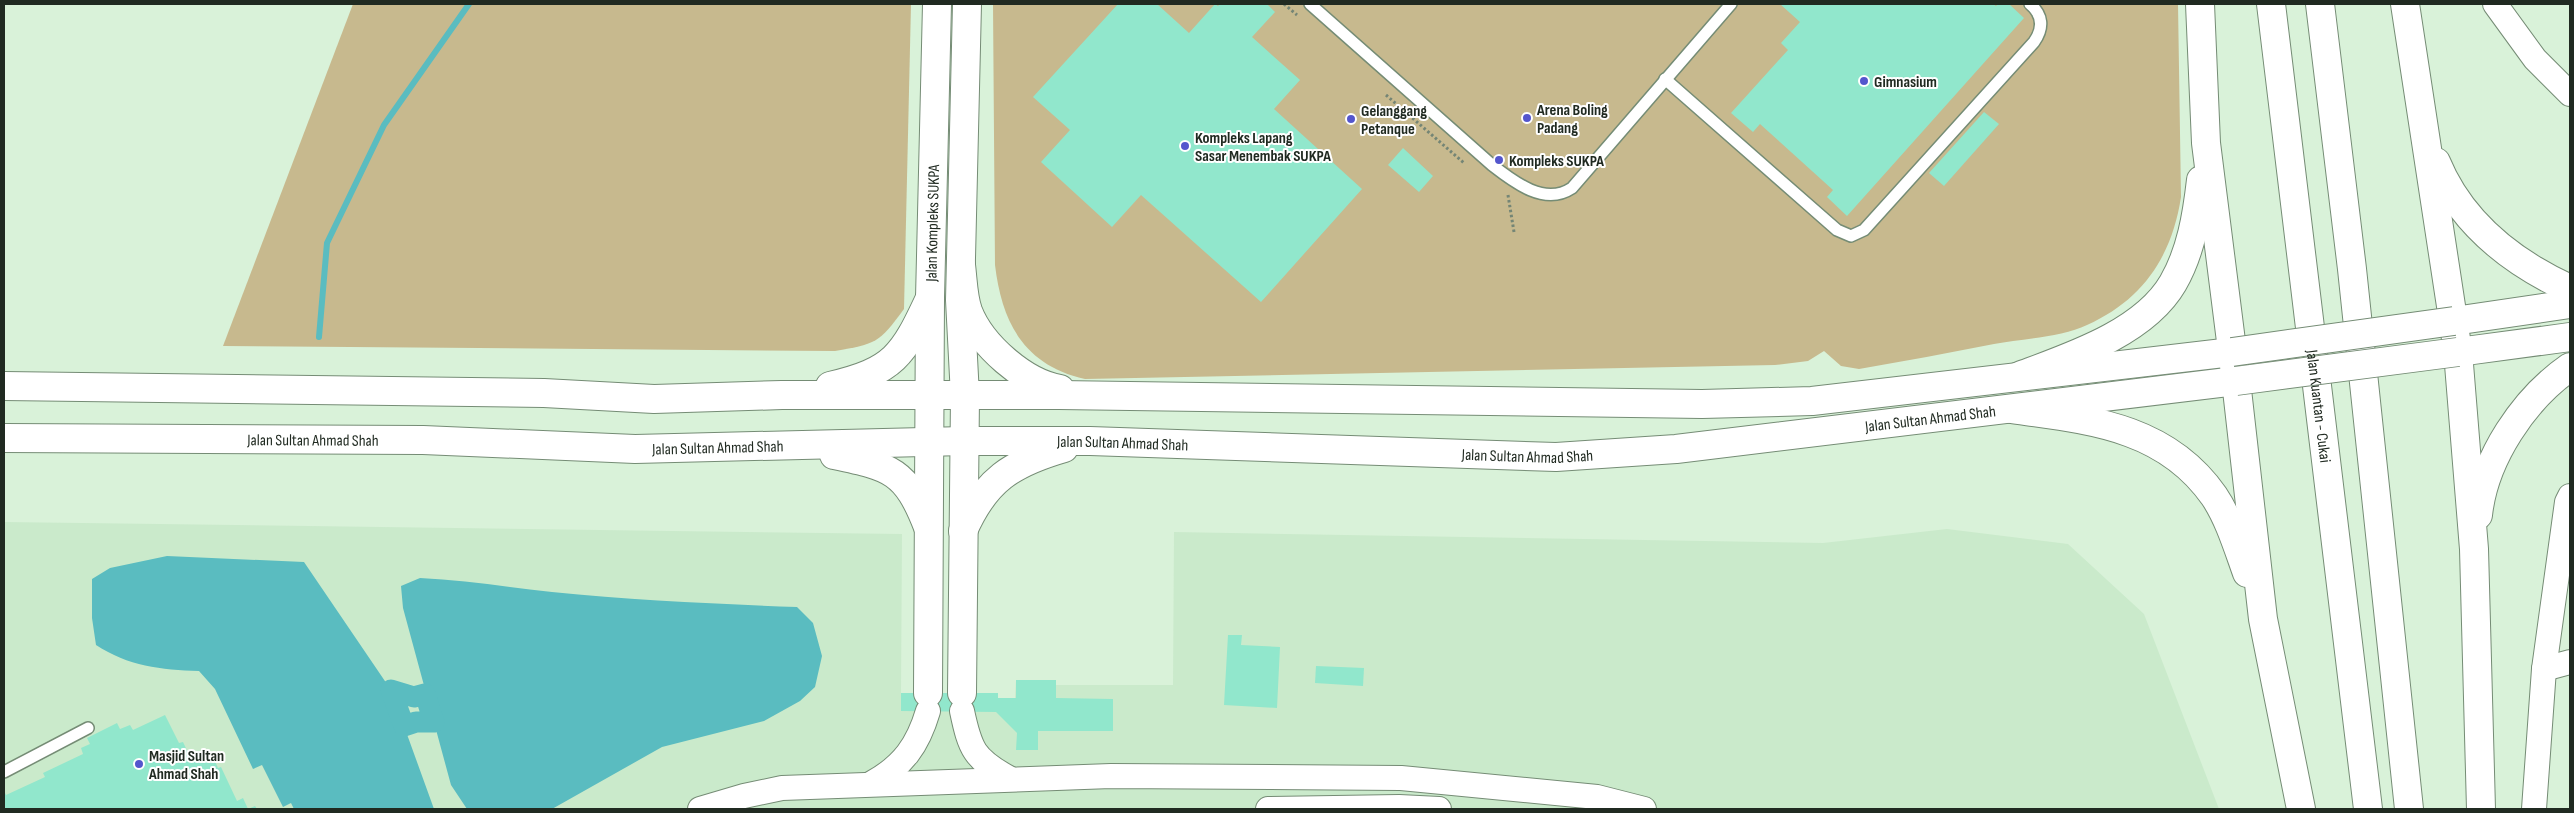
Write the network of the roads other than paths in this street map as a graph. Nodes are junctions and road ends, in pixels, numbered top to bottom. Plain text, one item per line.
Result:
1 (937, 4) edge
2 (967, 4) edge
3 (1310, 4) edge
4 (1731, 4) edge
5 (2030, 4) edge
6 (2200, 4) edge
7 (2271, 4) edge
8 (2320, 4) edge
9 (2405, 4) edge
10 (2504, 8) edge
11 (1665, 79) junction
12 (2570, 94) edge
13 (2425, 130) junction
14 (2206, 143) junction
15 (961, 265) junction
16 (2570, 289) edge
17 (930, 298) junction
18 (2570, 304) edge
19 (2454, 321) junction
20 (2570, 337) edge
21 (2232, 352) junction
22 (2458, 352) junction
23 (2570, 368) edge
24 (2019, 376) junction
25 (2236, 381) junction
26 (4, 386) edge
27 (782, 395) junction
28 (1098, 395) junction
29 (929, 396) junction
30 (965, 396) junction
31 (2012, 409) junction
32 (4, 438) edge
33 (964, 441) junction
34 (1090, 441) junction
35 (928, 442) junction
36 (790, 445) junction
37 (2570, 496) edge
38 (928, 527) junction
39 (962, 531) junction
40 (2474, 549) junction
41 (2263, 619) junction
42 (2570, 662) edge
43 (2544, 669) junction
44 (928, 702) joint
45 (962, 702) joint
46 (88, 728) dead end
47 (9, 770) edge
48 (1009, 778) junction
49 (872, 783) junction
50 (1399, 808) edge
51 (700, 809) edge
52 (1268, 809) edge
53 (1439, 809) edge
54 (1644, 809) edge
55 (2301, 809) edge
56 (2368, 809) edge
57 (2409, 809) edge
58 (2482, 809) edge
59 (2534, 809) edge

1 - 17 main road, Jalan Kompleks SUKPA
2 - 15 main road, Jalan Kompleks SUKPA
3 - 11 lane
4 - 11 lane
5 - 11 lane
6 - 14 main road
7 - 56 main road, Jalan Kuantan - Cukai
8 - 57 main road
9 - 13 main road
10 - 12 street
13 - 16 main road
13 - 19 main road
14 - 21 main road
14 - 24 main road
15 - 28 main road
15 - 30 main road, Jalan Kompleks SUKPA
17 - 27 main road
17 - 29 main road, Jalan Kompleks SUKPA
18 - 19 main road, Jalan Sultan Ahmad Shah
19 - 21 main road, Jalan Sultan Ahmad Shah, bridge
19 - 22 main road
20 - 22 main road, Jalan Sultan Ahmad Shah
21 - 24 main road, Jalan Sultan Ahmad Shah
21 - 25 main road
22 - 25 main road, Jalan Sultan Ahmad Shah, bridge
22 - 40 main road
23 - 40 main road
24 - 28 main road, Jalan Sultan Ahmad Shah
25 - 31 main road, Jalan Sultan Ahmad Shah
25 - 41 main road
26 - 27 main road, Jalan Sultan Ahmad Shah
27 - 29 main road, Jalan Sultan Ahmad Shah
28 - 30 main road, Jalan Sultan Ahmad Shah
29 - 30 main road, Jalan Sultan Ahmad Shah
29 - 35 main road, Jalan Kompleks SUKPA
30 - 33 main road, Jalan Kompleks SUKPA
31 - 34 main road, Jalan Sultan Ahmad Shah
31 - 41 main road
32 - 36 main road, Jalan Sultan Ahmad Shah
33 - 34 main road, Jalan Sultan Ahmad Shah
33 - 35 main road, Jalan Sultan Ahmad Shah
33 - 39 main road, Jalan Kompleks SUKPA
34 - 39 main road
35 - 36 main road, Jalan Sultan Ahmad Shah
35 - 38 main road, Jalan Kompleks SUKPA
36 - 38 main road
37 - 43 street
38 - 44 main road, Jalan Kompleks SUKPA
39 - 45 main road, Jalan Kompleks SUKPA
40 - 58 main road
41 - 55 main road
42 - 43 street
43 - 59 street
44 - 49 street
45 - 48 street
46 - 47 lane
48 - 49 street
48 - 54 street
49 - 51 street
50 - 52 street
50 - 53 street

